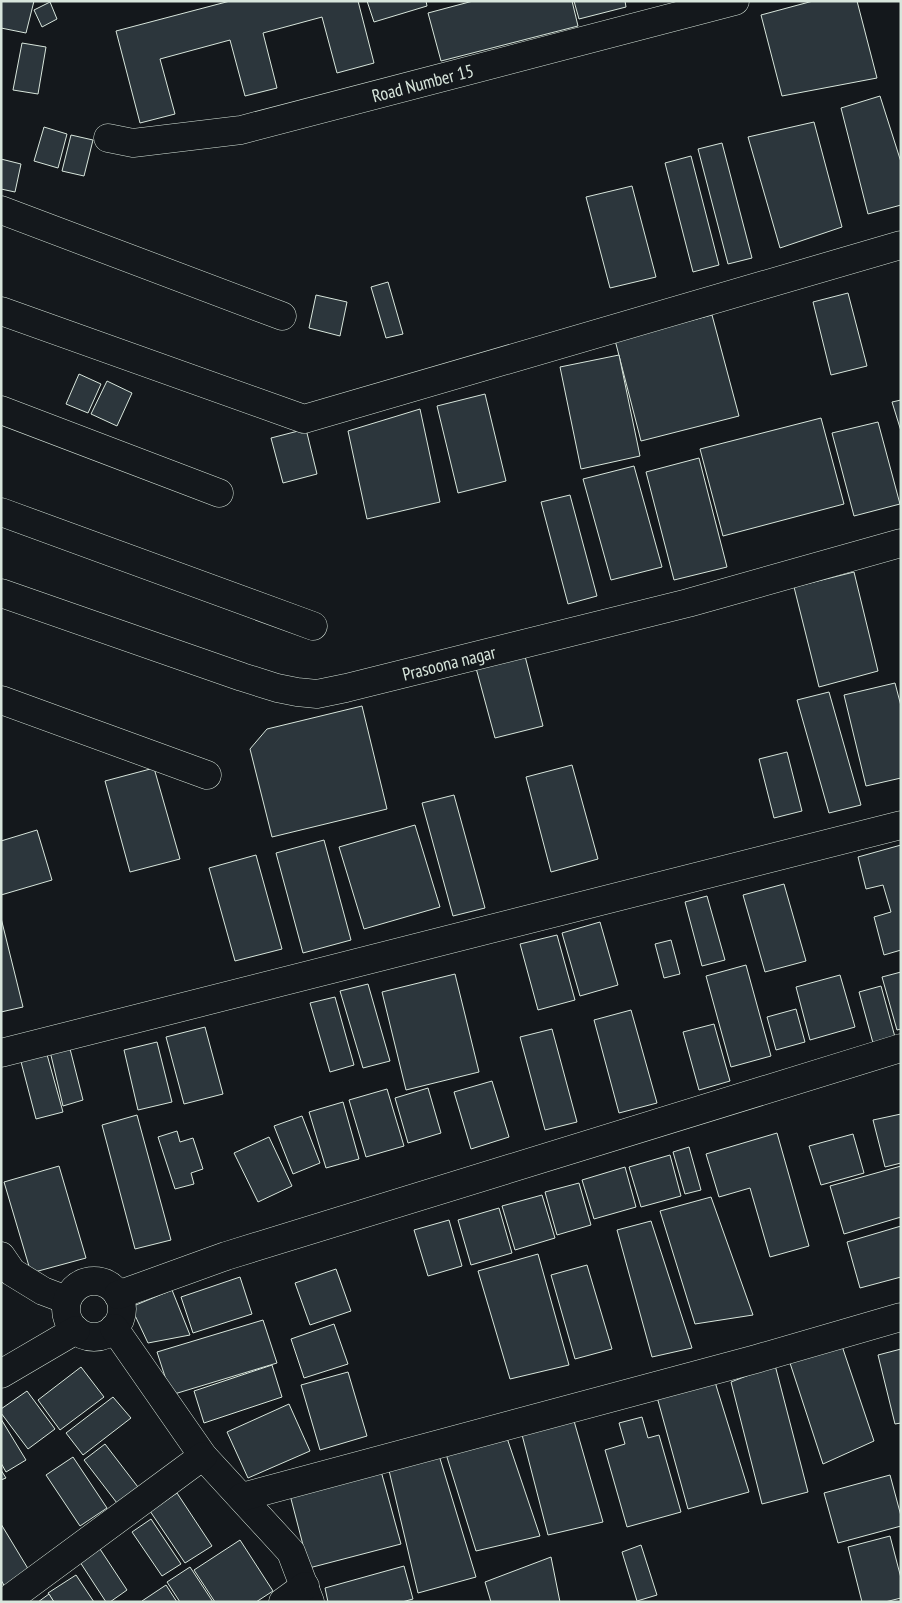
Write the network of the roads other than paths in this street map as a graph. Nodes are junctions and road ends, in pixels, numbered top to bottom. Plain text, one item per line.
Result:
1 (735, 1) edge
2 (108, 138) dead end
3 (1, 210) edge
4 (901, 246) edge
5 (1, 311) edge
6 (282, 316) dead end
7 (1, 410) edge
8 (219, 493) dead end
9 (1, 512) edge
10 (901, 543) edge
11 (1, 593) edge
12 (312, 626) dead end
13 (1, 700) edge
14 (208, 775) dead end
15 (901, 825) edge
16 (901, 1048) edge
17 (1, 1053) edge
18 (1, 1256) edge
19 (118, 1295) junction
20 (67, 1300) junction
21 (901, 1317) edge
22 (114, 1328) junction
23 (76, 1330) junction
24 (1, 1374) edge
25 (203, 1456) junction
26 (242, 1497) junction
27 (307, 1594) edge
28 (5, 1602) edge
29 (283, 1602) edge

1 - 2 street, Road Number 15
3 - 6 street
4 - 5 street
7 - 8 street
9 - 12 street
10 - 11 street, Prasoona nagar
13 - 14 street
15 - 17 street
16 - 19 street
18 - 20 street
19 - 20 street
19 - 22 street
20 - 23 street
21 - 26 street
22 - 23 street
22 - 25 street
23 - 24 street
25 - 26 street
25 - 28 street
26 - 27 street
27 - 29 street

